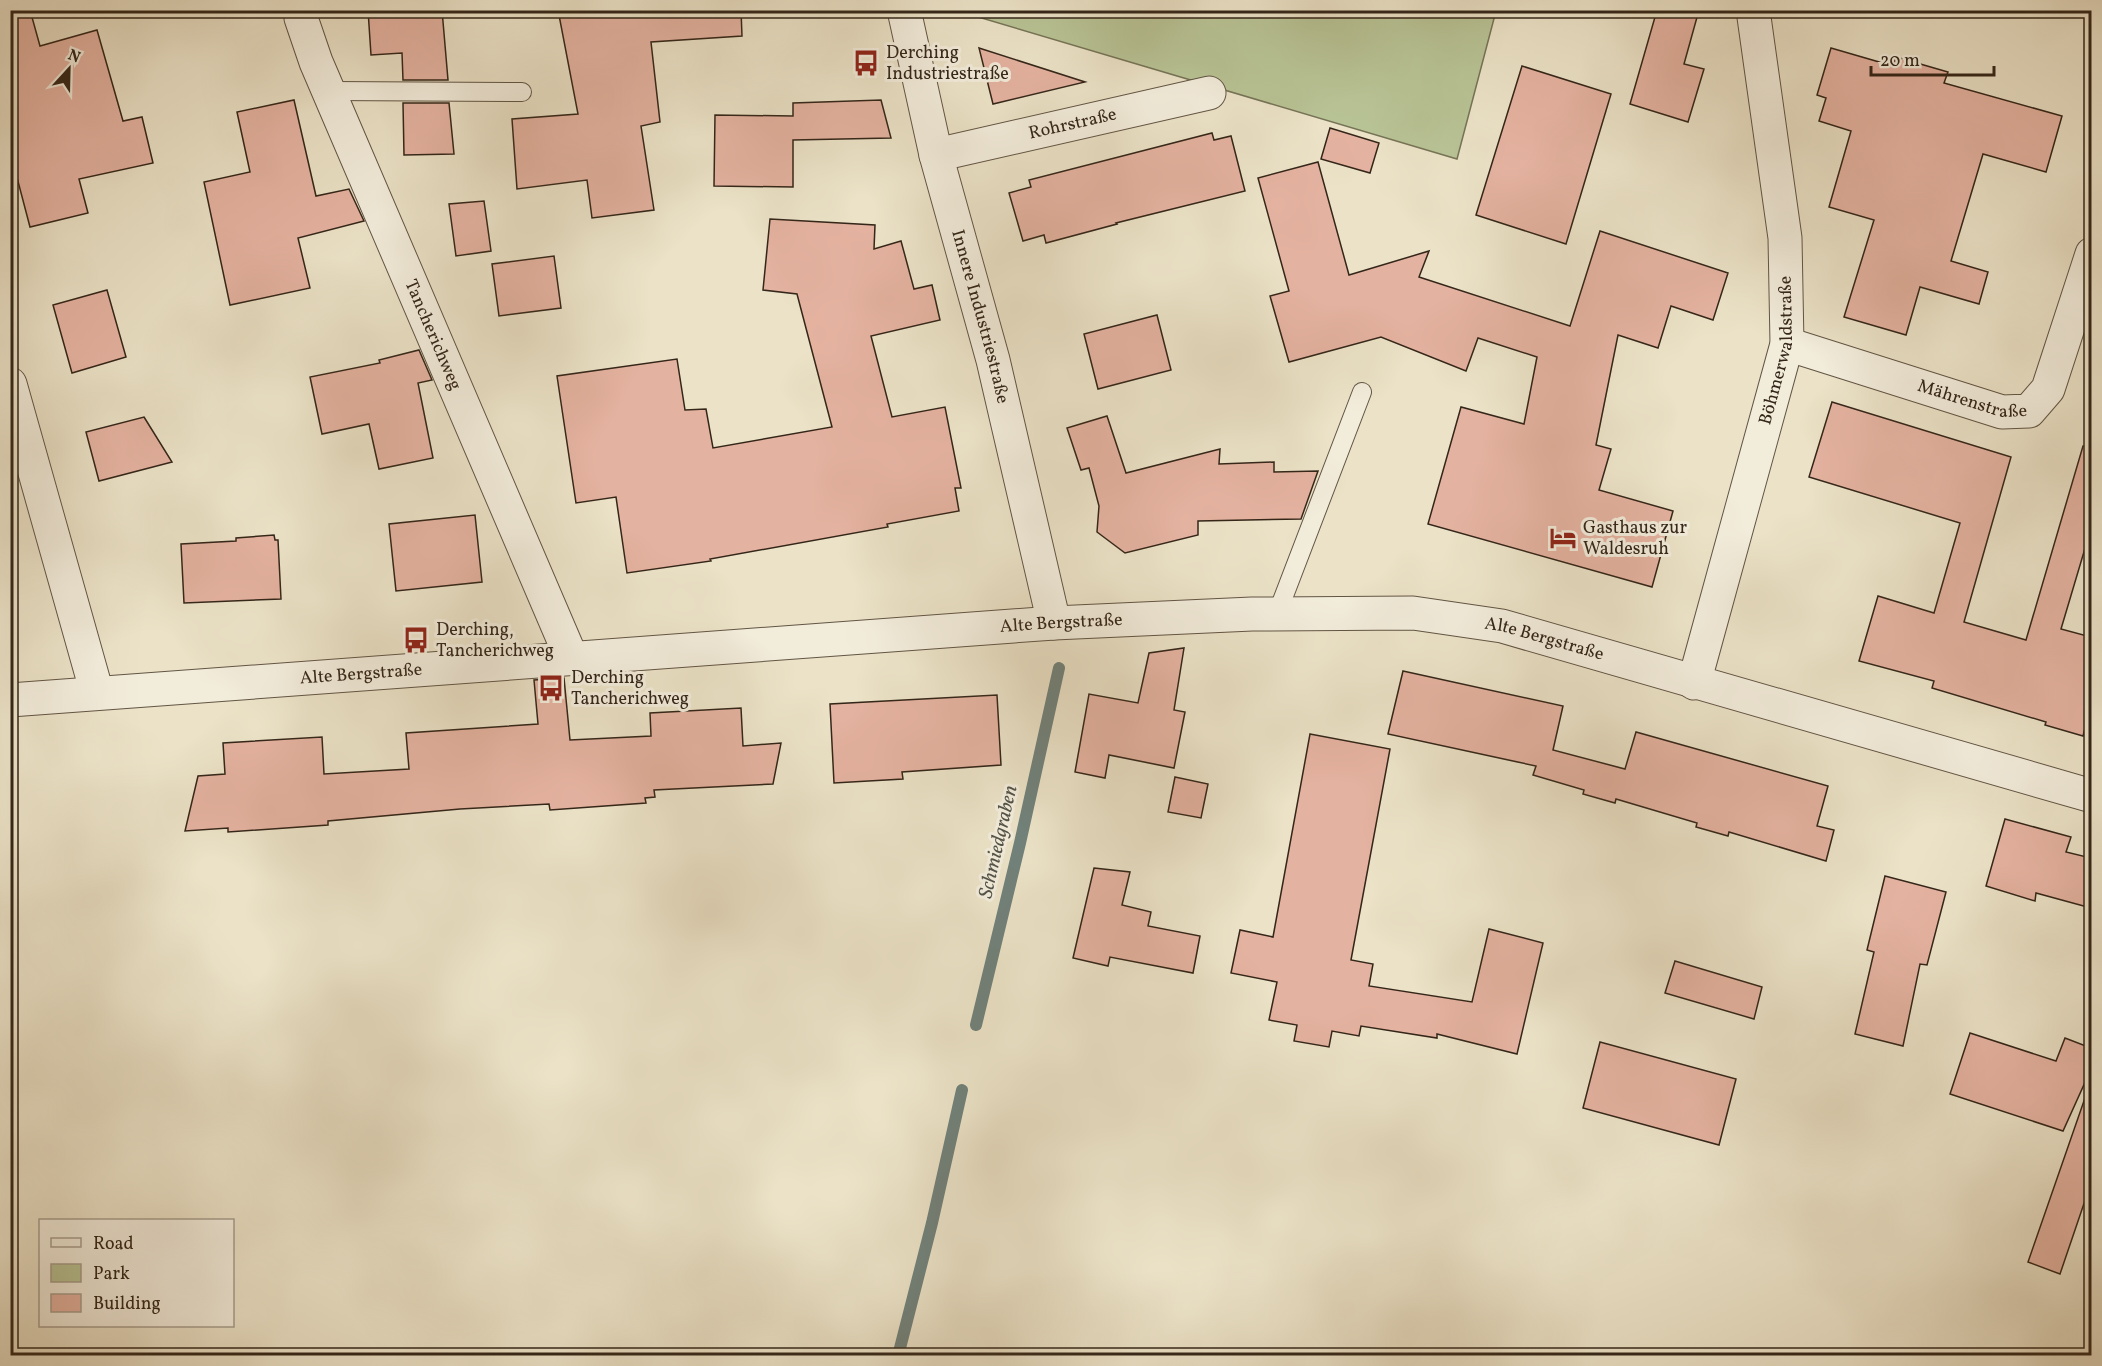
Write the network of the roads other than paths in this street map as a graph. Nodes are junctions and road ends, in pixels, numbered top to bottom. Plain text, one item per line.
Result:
1 (304, 10) edge
2 (904, 10) edge
3 (1753, 10) edge
4 (328, 91) junction
5 (522, 92) dead end
6 (1209, 93) dead end
7 (936, 155) junction
8 (2091, 254) edge
9 (1787, 344) junction
10 (10, 384) edge
11 (1362, 392) dead end
12 (1277, 614) junction
13 (1054, 623) junction
14 (571, 657) junction
15 (1694, 682) junction
16 (97, 693) junction
17 (10, 700) edge
18 (2091, 796) edge

1 - 4 street, Tancherichweg
2 - 7 street, Innere Industriestraße
3 - 9 street, Böhmerwaldstraße
4 - 5 lane
4 - 14 street, Tancherichweg
6 - 7 street, Rohrstraße
7 - 13 street, Innere Industriestraße
8 - 9 street, Mährenstraße
9 - 15 street, Böhmerwaldstraße
10 - 16 street
11 - 12 lane
12 - 13 street, Alte Bergstraße
12 - 15 street, Alte Bergstraße
13 - 14 street, Alte Bergstraße
14 - 16 street, Alte Bergstraße
15 - 18 street, Alte Bergstraße
16 - 17 street, Alte Bergstraße

